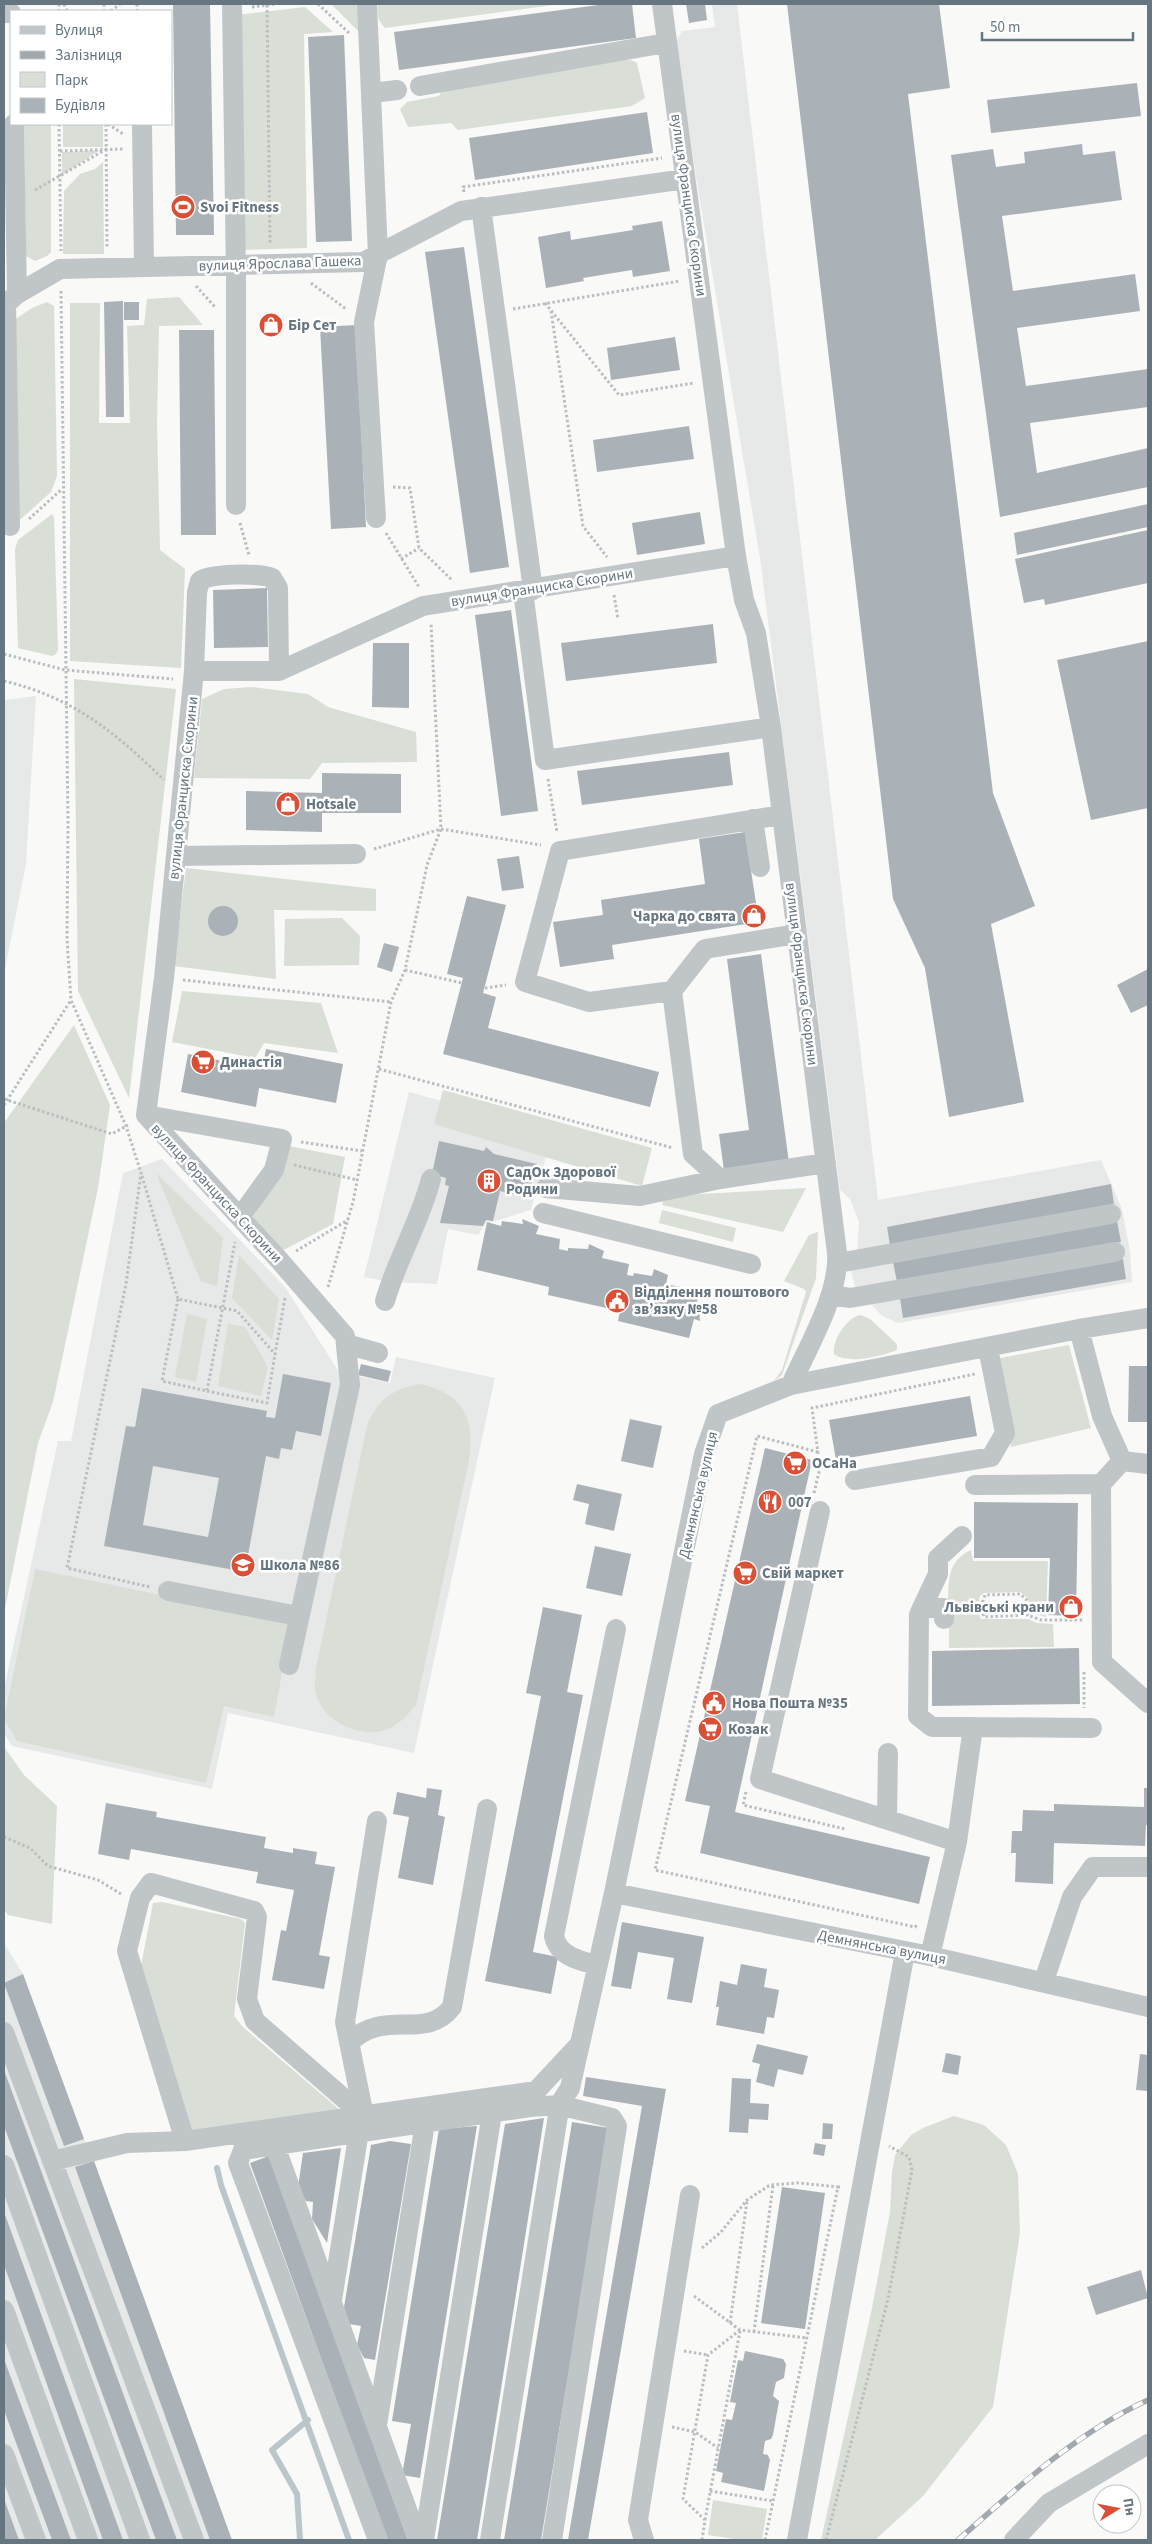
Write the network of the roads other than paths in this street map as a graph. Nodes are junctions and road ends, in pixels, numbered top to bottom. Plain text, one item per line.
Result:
1 (232, 4) edge
2 (367, 4) edge
3 (662, 4) edge
4 (666, 43) junction
5 (420, 86) dead end
6 (397, 90) dead end
7 (372, 93) junction
8 (14, 125) edge
9 (142, 125) edge
10 (685, 179) junction
11 (482, 208) junction
12 (378, 254) junction
13 (236, 266) junction
14 (144, 268) junction
15 (9, 302) edge
16 (236, 505) road end
17 (376, 518) road end
18 (16, 525) road end
19 (736, 556) junction
20 (528, 591) junction
21 (279, 671) junction
22 (194, 676) junction
23 (771, 727) junction
24 (782, 815) junction
25 (753, 819) junction
26 (356, 854) road end
27 (176, 856) junction
28 (760, 867) dead end
29 (797, 934) junction
30 (672, 991) junction
31 (146, 1114) junction
32 (826, 1163) junction
33 (720, 1179) junction
34 (431, 1180) dead end
35 (546, 1188) dead end
36 (543, 1212) dead end
37 (1111, 1214) dead end
38 (240, 1217) junction
39 (1115, 1252) dead end
40 (838, 1263) junction
41 (751, 1264) dead end
42 (831, 1295) junction
43 (385, 1301) dead end
44 (1148, 1318) edge
45 (1079, 1329) junction
46 (346, 1344) junction
47 (988, 1348) junction
48 (378, 1354) dead end
49 (790, 1385) junction
50 (1122, 1461) junction
51 (1148, 1464) edge
52 (855, 1480) dead end
53 (1101, 1484) junction
54 (975, 1485) dead end
55 (820, 1511) dead end
56 (962, 1536) dead end
57 (168, 1591) road end
58 (922, 1608) junction
59 (944, 1613) road end
60 (298, 1616) junction
61 (616, 1629) dead end
62 (289, 1664) dead end
63 (1148, 1703) edge
64 (973, 1727) junction
65 (1092, 1728) dead end
66 (888, 1753) dead end
67 (487, 1809) dead end
68 (886, 1819) junction
69 (377, 1821) dead end
70 (957, 1842) junction
71 (1148, 1867) edge
72 (614, 1892) junction
73 (905, 1952) junction
74 (930, 1956) junction
75 (597, 1965) junction
76 (1044, 1981) junction
77 (1148, 2007) edge
78 (4, 2032) edge
79 (349, 2043) junction
80 (578, 2046) junction
81 (559, 2105) junction
82 (492, 2113) junction
83 (425, 2123) junction
84 (361, 2124) junction
85 (185, 2140) junction
86 (275, 2146) junction
87 (52, 2161) junction
88 (4, 2165) edge
89 (690, 2195) dead end
90 (332, 2302) junction
91 (4, 2310) edge
92 (376, 2426) junction
93 (1148, 2444) edge
94 (4, 2454) edge
95 (36, 2540) edge
96 (88, 2540) edge
97 (140, 2540) edge
98 (194, 2540) edge
99 (378, 2540) edge
100 (418, 2540) edge
101 (424, 2540) edge
102 (490, 2540) edge
103 (552, 2540) edge
104 (644, 2540) edge
105 (797, 2540) edge
106 (1014, 2540) edge

1 - 13 street
2 - 7 street
3 - 4 street, вулиця Франциска Скорини
4 - 5 street
4 - 10 street, вулиця Франциска Скорини
6 - 7 street
7 - 12 street
8 - 15 street
9 - 14 street
10 - 11 street, вулиця Ярослава Гашека
10 - 19 street, вулиця Франциска Скорини
11 - 12 street, вулиця Ярослава Гашека
11 - 20 street
12 - 13 street, вулиця Ярослава Гашека
12 - 17 street
13 - 14 street, вулиця Ярослава Гашека
13 - 16 street
14 - 15 street, вулиця Ярослава Гашека
15 - 18 street
19 - 20 street, вулиця Франциска Скорини
19 - 23 street, вулиця Франциска Скорини
20 - 21 street, вулиця Франциска Скорини
20 - 23 street
21 - 22 street, вулиця Франциска Скорини
21 - 22 street
22 - 27 street, вулиця Франциска Скорини
23 - 24 street, вулиця Франциска Скорини
24 - 25 street
24 - 29 street, вулиця Франциска Скорини
25 - 28 street
25 - 30 street
26 - 27 street
27 - 31 street, вулиця Франциска Скорини
29 - 30 street
29 - 32 street, вулиця Франциска Скорини
30 - 33 street
31 - 38 street, вулиця Франциска Скорини
31 - 38 street
32 - 33 street
32 - 40 street, вулиця Франциска Скорини
33 - 35 street
34 - 43 street
36 - 41 street
37 - 40 street
38 - 46 street, вулиця Франциска Скорини
39 - 42 street
40 - 42 street, вулиця Франциска Скорини
42 - 49 street, вулиця Франциска Скорини
44 - 45 street, Демнянська вулиця
45 - 47 street, Демнянська вулиця
45 - 50 street
46 - 48 street
46 - 60 street, вулиця Франциска Скорини
47 - 49 street, Демнянська вулиця
47 - 52 street
49 - 72 street, Демнянська вулиця
50 - 51 street
50 - 53 street
53 - 54 street
53 - 63 street
55 - 68 street
56 - 58 street
57 - 60 street
58 - 59 street
58 - 64 street
60 - 62 street, вулиця Франциска Скорини
61 - 75 street
64 - 65 street
64 - 70 street
66 - 68 street
67 - 79 street
68 - 70 street
69 - 79 street
70 - 74 street
71 - 76 street
72 - 73 street, Демнянська вулиця
72 - 75 street, Демнянська вулиця
73 - 74 street, Демнянська вулиця
73 - 105 street
74 - 76 street, Демнянська вулиця
75 - 80 street, Демнянська вулиця
76 - 77 street, Демнянська вулиця
78 - 87 street
79 - 84 street
80 - 81 street, Демнянська вулиця
80 - 84 street
81 - 82 street
81 - 102 street, Демнянська вулиця
81 - 103 street
82 - 83 street
82 - 101 street
83 - 84 street
83 - 92 street
84 - 85 street
84 - 85 street
84 - 86 street
84 - 90 street
85 - 87 street
86 - 90 street
86 - 99 street
87 - 98 street
88 - 97 street
89 - 104 street
90 - 92 street
91 - 96 street
92 - 100 street
93 - 106 street
94 - 95 street

